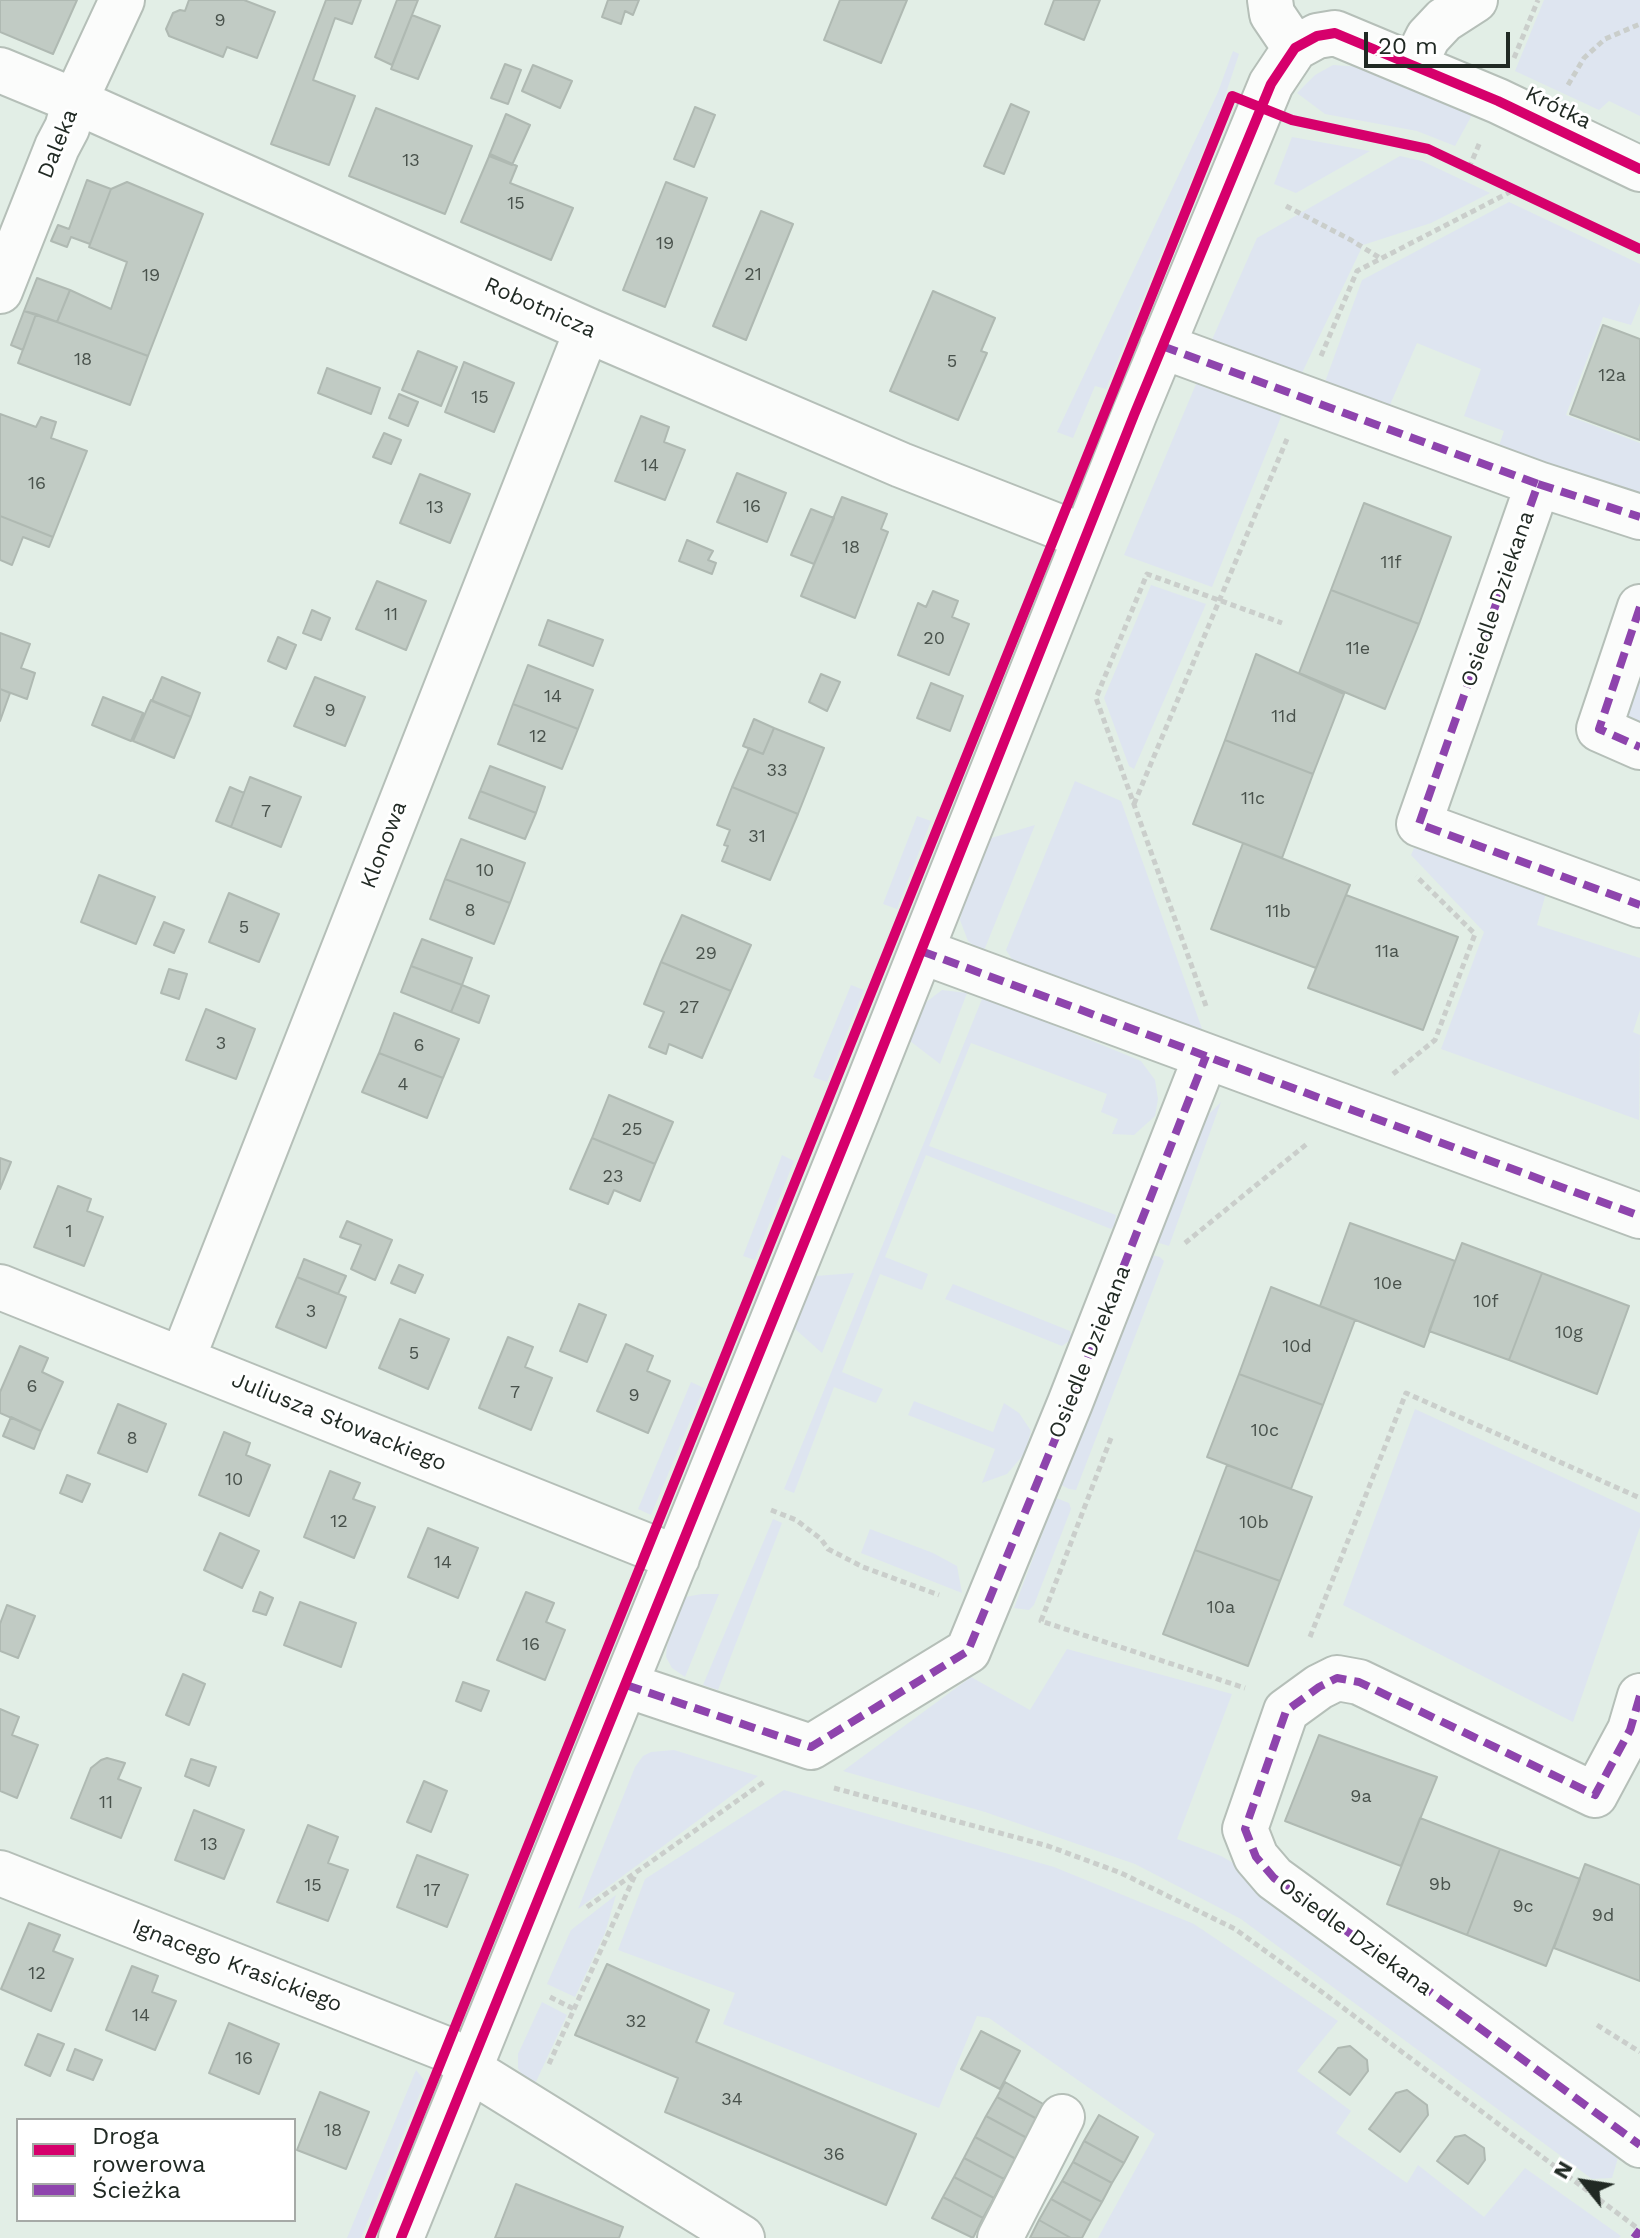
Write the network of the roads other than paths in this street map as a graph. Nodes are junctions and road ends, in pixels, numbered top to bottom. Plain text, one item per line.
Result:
1 (122, 0) edge
2 (1270, 0) edge
3 (1475, 0) edge
4 (1295, 48) junction
5 (1414, 65) junction
6 (0, 70) edge
7 (75, 101) junction
8 (1640, 169) edge
9 (0, 291) edge
10 (587, 330) junction
11 (1162, 346) junction
12 (1538, 484) junction
13 (1640, 517) edge
14 (1085, 537) junction
15 (1640, 607) edge
16 (1640, 747) edge
17 (1640, 905) edge
18 (921, 951) junction
19 (1216, 1059) junction
20 (1640, 1216) edge
21 (0, 1287) edge
22 (182, 1360) junction
23 (677, 1558) junction
24 (626, 1685) junction
25 (1640, 1696) edge
26 (0, 1873) edge
27 (469, 2069) junction
28 (1062, 2117) dead end
29 (1640, 2145) edge
30 (401, 2238) edge
31 (742, 2238) edge
32 (1000, 2238) edge

1 - 7 street, Daleka
2 - 4 street
3 - 5 street
4 - 5 street, Krótka
4 - 11 street
5 - 8 street, Krótka
6 - 7 street, Robotnicza
7 - 9 street, Daleka
7 - 10 street, Robotnicza
10 - 14 street, Robotnicza
10 - 22 street, Klonowa
11 - 12 street, Osiedle Dziekana
11 - 14 street
12 - 13 street
12 - 17 street, Osiedle Dziekana
14 - 18 street
15 - 16 street
18 - 19 street
18 - 23 street
19 - 20 street
19 - 24 street, Osiedle Dziekana
21 - 22 street, Juliusza Słowackiego
22 - 23 street, Juliusza Słowackiego
23 - 24 street
24 - 27 street
25 - 29 street, Osiedle Dziekana
26 - 27 street, Ignacego Krasickiego
27 - 30 street
27 - 31 street, Ignacego Krasickiego
28 - 32 street

